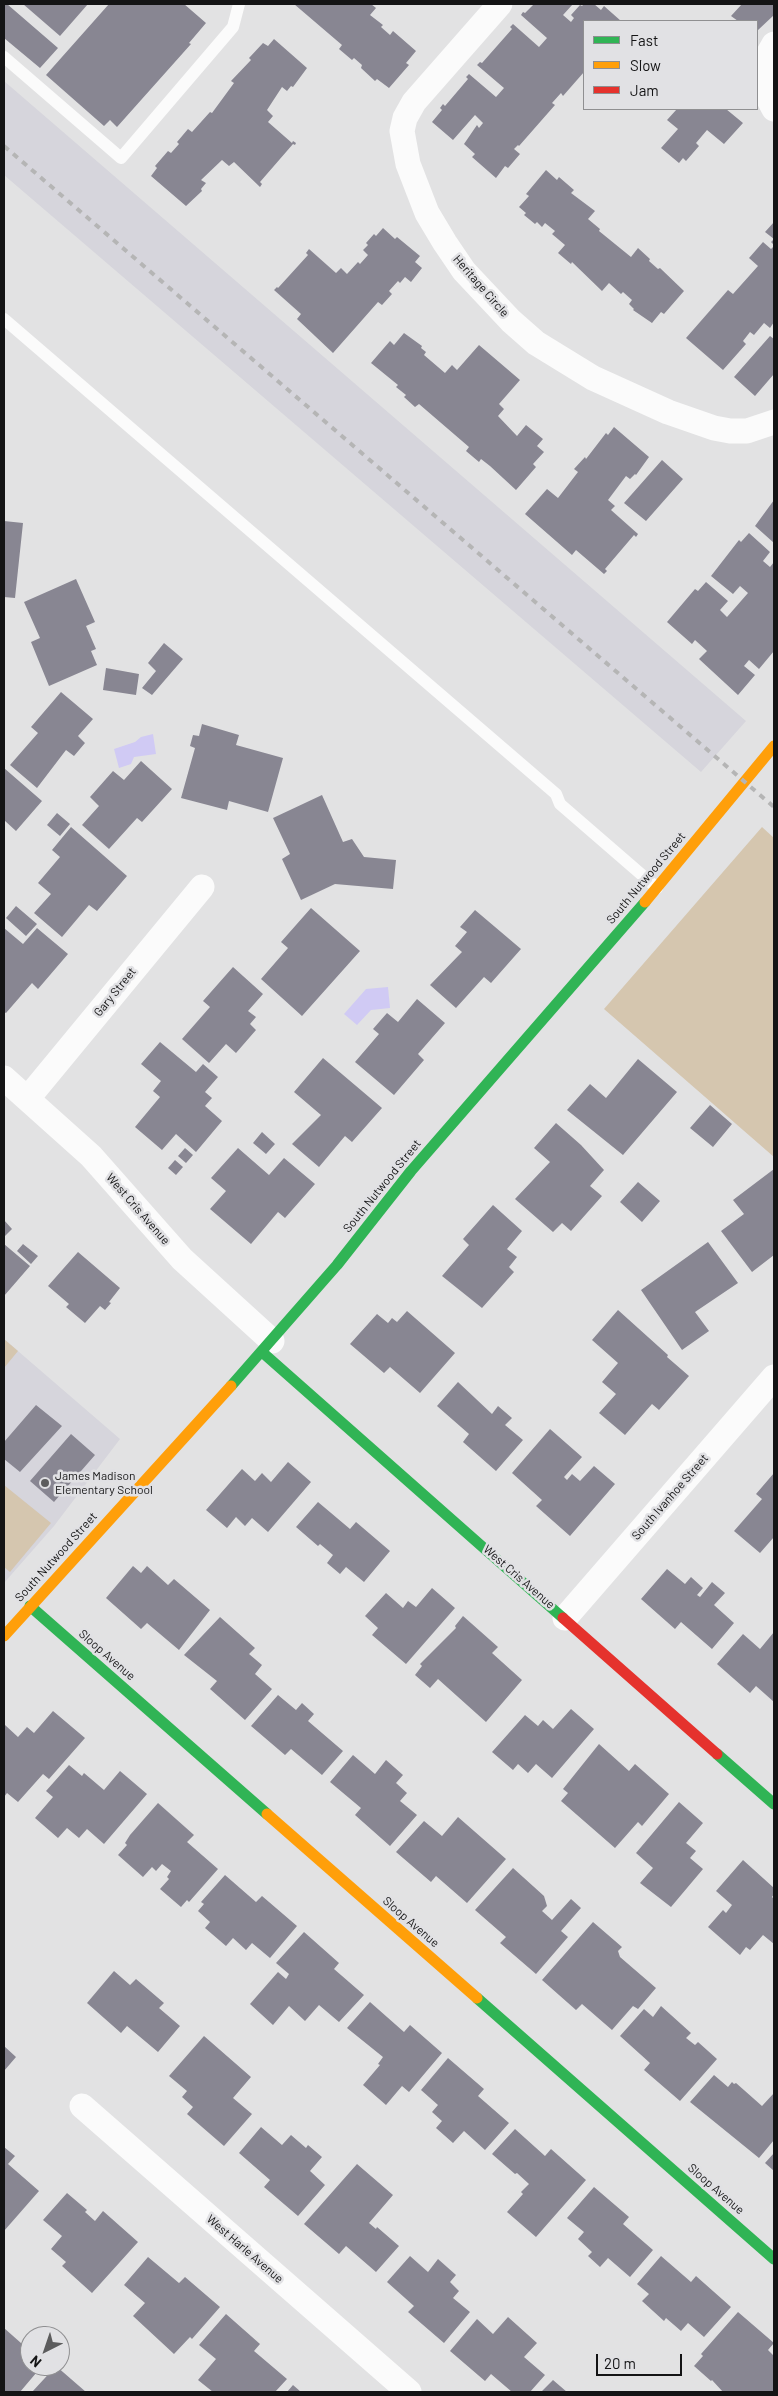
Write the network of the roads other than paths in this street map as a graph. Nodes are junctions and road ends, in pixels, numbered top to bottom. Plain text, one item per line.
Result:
1 (239, 4) edge
2 (500, 4) edge
3 (774, 44) edge
4 (4, 57) edge
5 (774, 109) edge
6 (4, 319) edge
7 (774, 422) edge
8 (774, 746) edge
9 (202, 887) dead end
10 (657, 888) junction
11 (4, 1078) edge
12 (28, 1098) junction
13 (267, 1347) junction
14 (774, 1377) edge
15 (30, 1606) junction
16 (565, 1618) junction
17 (4, 1636) edge
18 (774, 1804) edge
19 (82, 2106) dead end
20 (774, 2259) edge
21 (409, 2392) edge

1 - 4 lane
2 - 7 street, Heritage Circle
3 - 5 street
6 - 10 lane
8 - 10 street, South Nutwood Street
9 - 12 street, Gary Street
10 - 13 street, South Nutwood Street
11 - 12 street, West Cris Avenue
12 - 13 street, West Cris Avenue
13 - 15 street, South Nutwood Street
13 - 16 street, West Cris Avenue
14 - 16 street, South Ivanhoe Street
15 - 17 street, South Nutwood Street
15 - 20 street, Sloop Avenue
16 - 18 street, West Cris Avenue
19 - 21 street, West Harle Avenue

